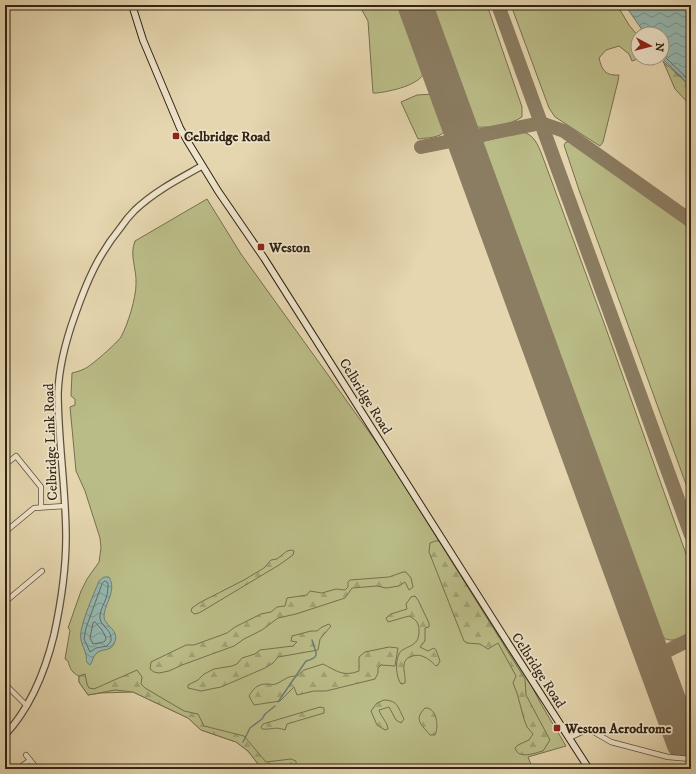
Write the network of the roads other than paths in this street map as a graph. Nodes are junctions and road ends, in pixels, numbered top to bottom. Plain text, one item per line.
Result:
1 (132, 5) edge
2 (202, 166) junction
3 (5, 465) edge
4 (65, 506) junction
5 (41, 507) junction
6 (5, 532) edge
7 (42, 571) dead end
8 (5, 602) edge
9 (5, 684) edge
10 (27, 706) junction
11 (5, 735) edge
12 (569, 738) junction
13 (26, 755) dead end
14 (691, 758) edge
15 (30, 760) junction
16 (34, 765) dead end
17 (18, 769) edge
18 (589, 769) edge

1 - 2 main road, Celbridge Road
2 - 4 street, Celbridge Link Road
2 - 12 main road, Celbridge Road
3 - 5 street
4 - 5 street
4 - 10 street, Celbridge Link Road
5 - 6 street
7 - 8 street
9 - 10 street
10 - 11 street, Celbridge Link Road
12 - 14 street
12 - 18 main road, Celbridge Road
13 - 15 street
15 - 16 street
15 - 17 street

